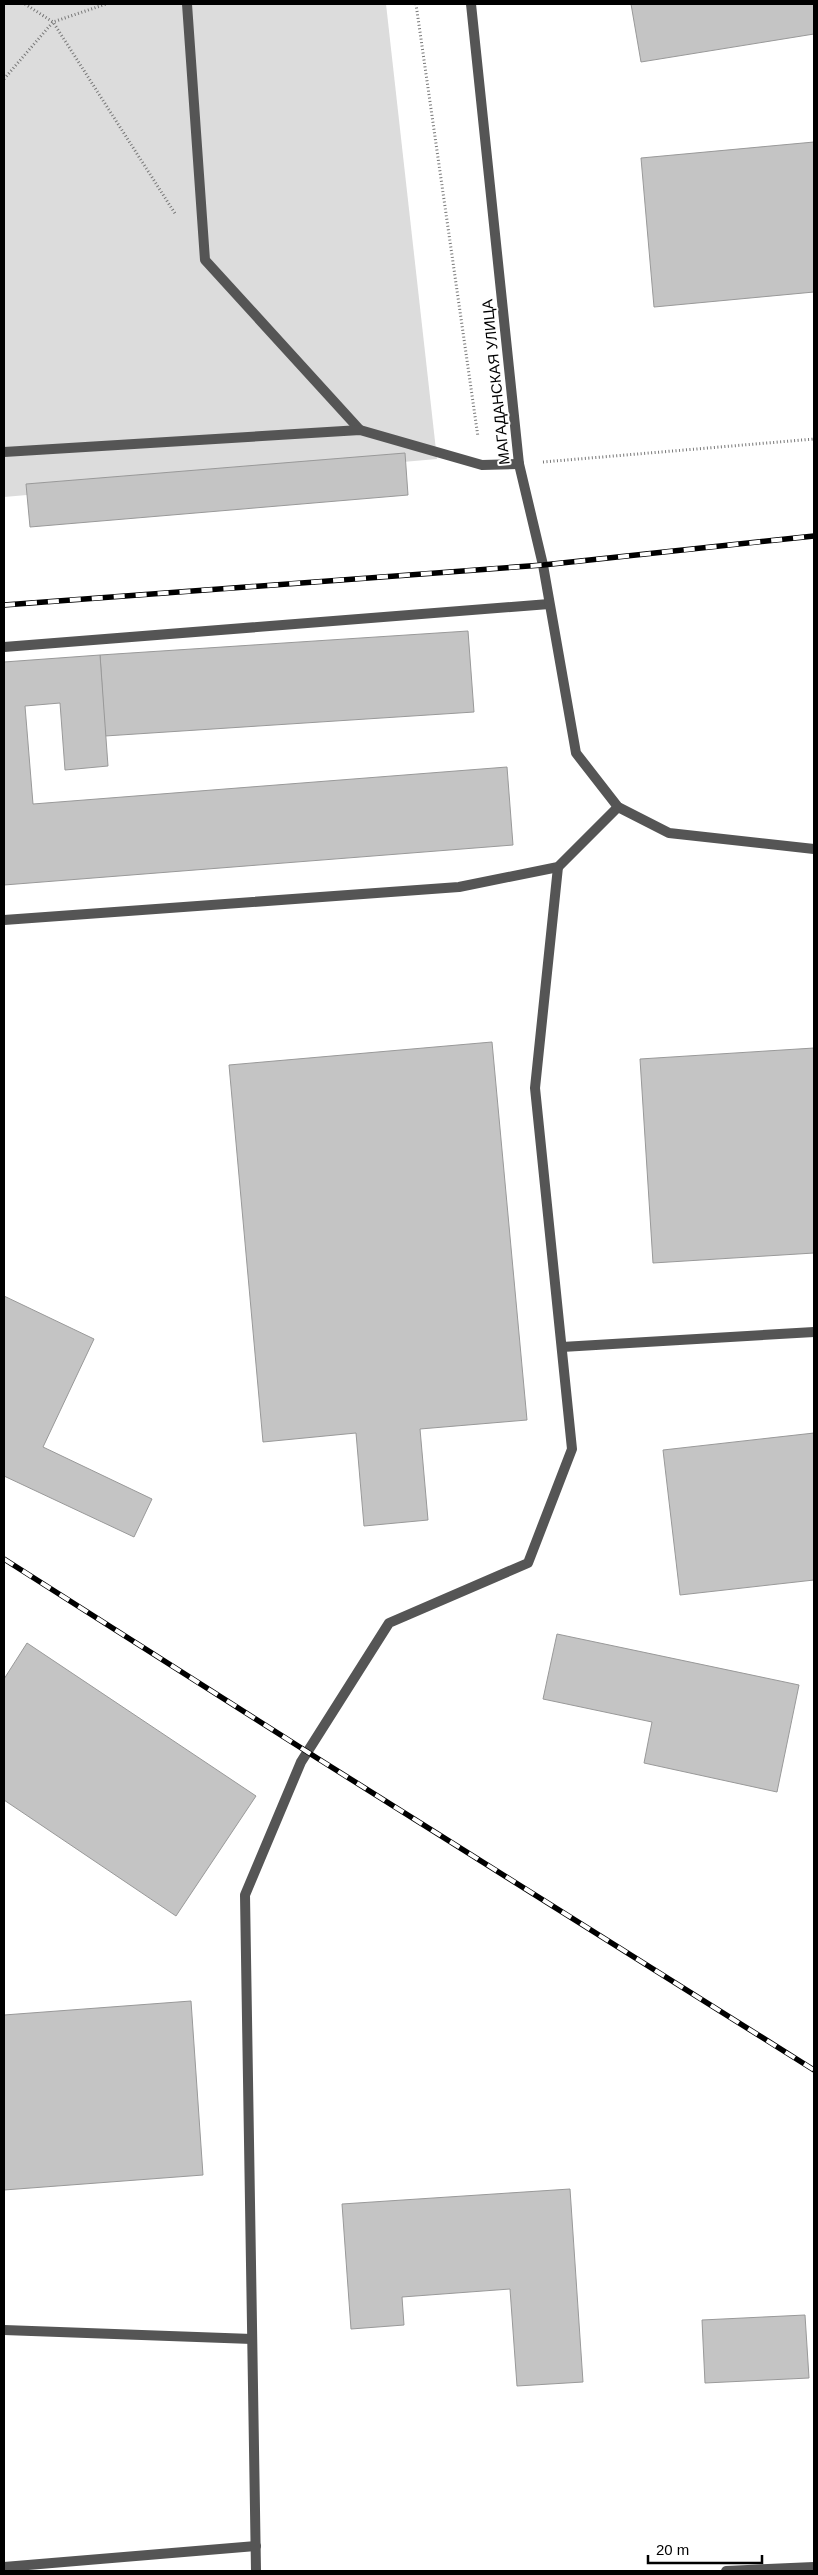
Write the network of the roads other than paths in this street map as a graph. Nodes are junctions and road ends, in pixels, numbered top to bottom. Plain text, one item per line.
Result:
1 (187, 4) edge
2 (471, 4) edge
3 (360, 430) junction
4 (4, 452) edge
5 (519, 464) junction
6 (549, 604) junction
7 (4, 647) edge
8 (618, 807) junction
9 (814, 849) edge
10 (558, 867) junction
11 (4, 920) edge
12 (814, 1332) edge
13 (562, 1347) junction
14 (4, 2330) edge
15 (252, 2339) junction
16 (256, 2546) junction
17 (4, 2567) edge
18 (814, 2567) edge
19 (256, 2571) edge
20 (726, 2571) edge

1 - 3 street
2 - 5 street, МАГАДАНСКАЯ УЛИЦА
3 - 4 street
3 - 5 street
5 - 6 street, МАГАДАНСКАЯ УЛИЦА
6 - 7 street
6 - 8 street, МАГАДАНСКАЯ УЛИЦА
8 - 9 street
8 - 10 street
10 - 11 street
10 - 13 street
12 - 13 street
13 - 15 street
14 - 15 street
15 - 16 street
16 - 17 street
16 - 19 street
18 - 20 street

